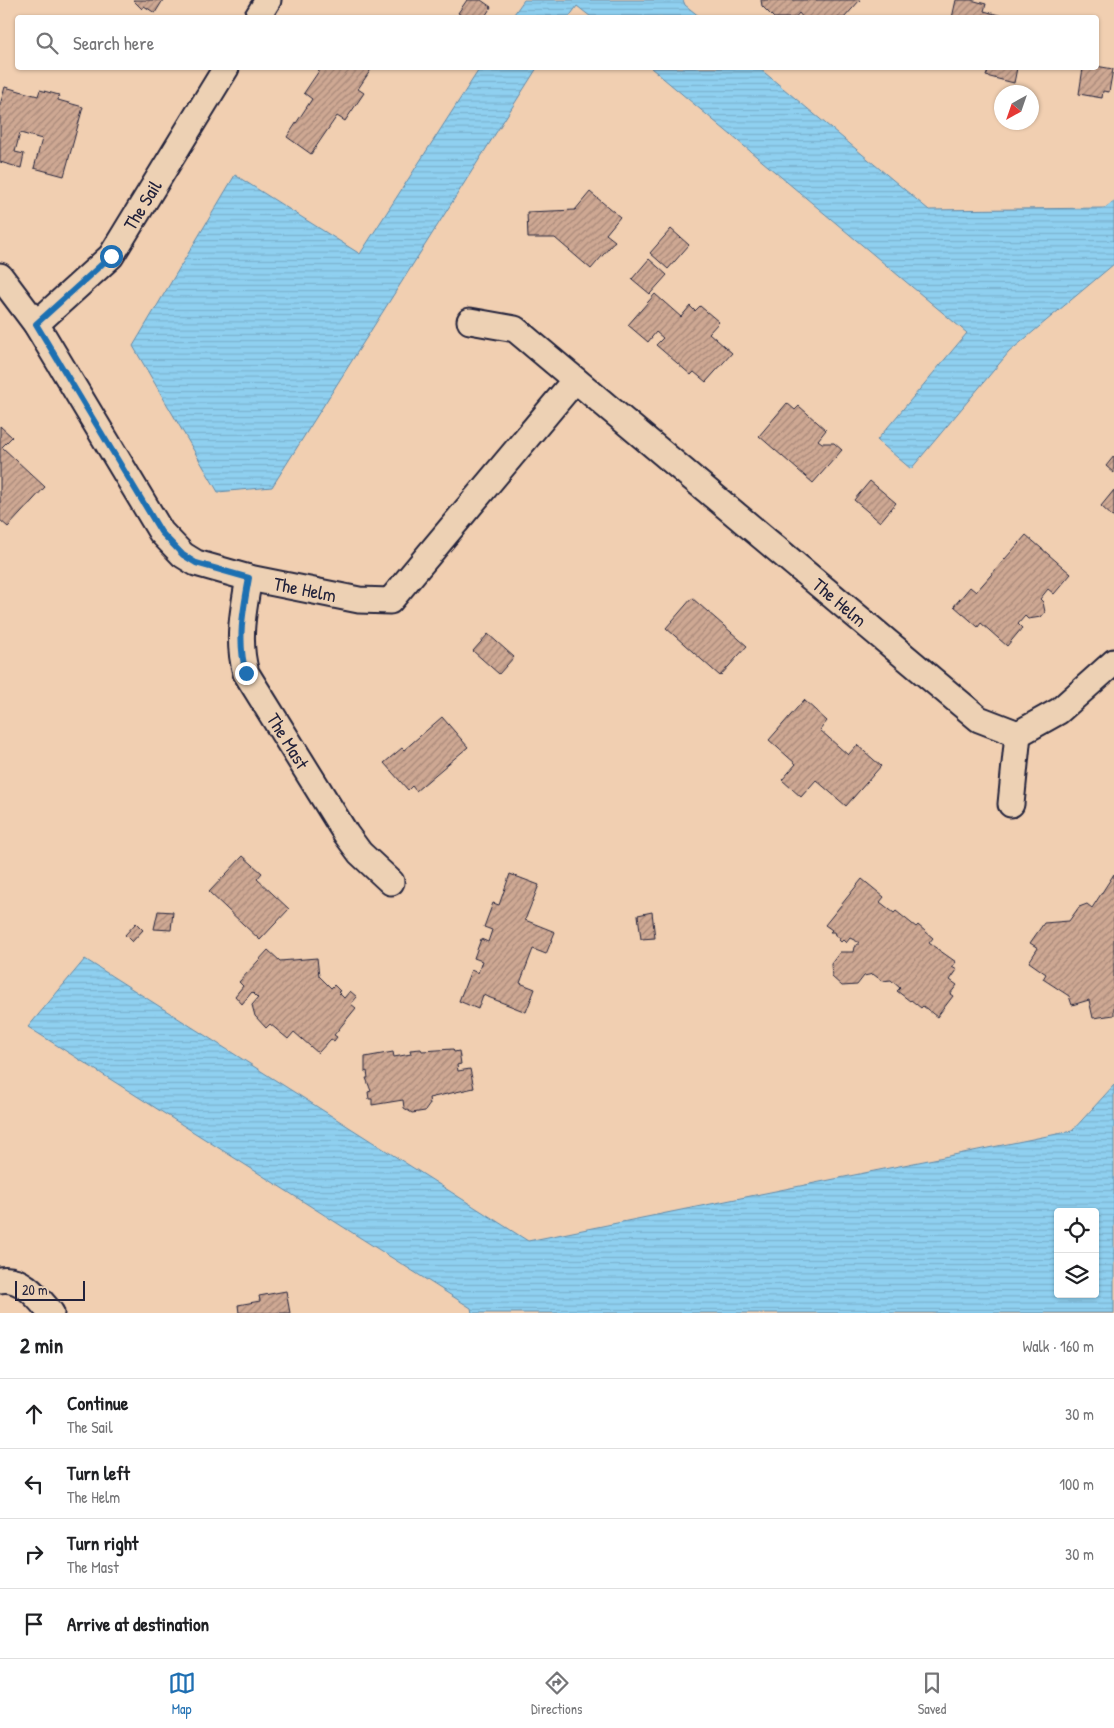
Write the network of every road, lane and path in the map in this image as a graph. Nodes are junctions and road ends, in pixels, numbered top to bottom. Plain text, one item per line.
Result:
1 (268, 0) edge
2 (259, 15) edge
3 (225, 70) edge
4 (0, 276) edge
5 (470, 321) dead end
6 (36, 324) junction
7 (575, 380) junction
8 (249, 578) junction
9 (1114, 662) edge
10 (1018, 734) junction
11 (1011, 804) dead end
12 (391, 882) dead end
13 (0, 1280) edge
14 (50, 1313) edge

1 - 2 street
3 - 6 street, The Sail
4 - 6 street, The Helm
5 - 7 street, The Helm
6 - 8 street, The Helm
7 - 8 street, The Helm
7 - 10 street, The Helm
8 - 12 street, The Mast
9 - 10 street
10 - 11 street
13 - 14 street

